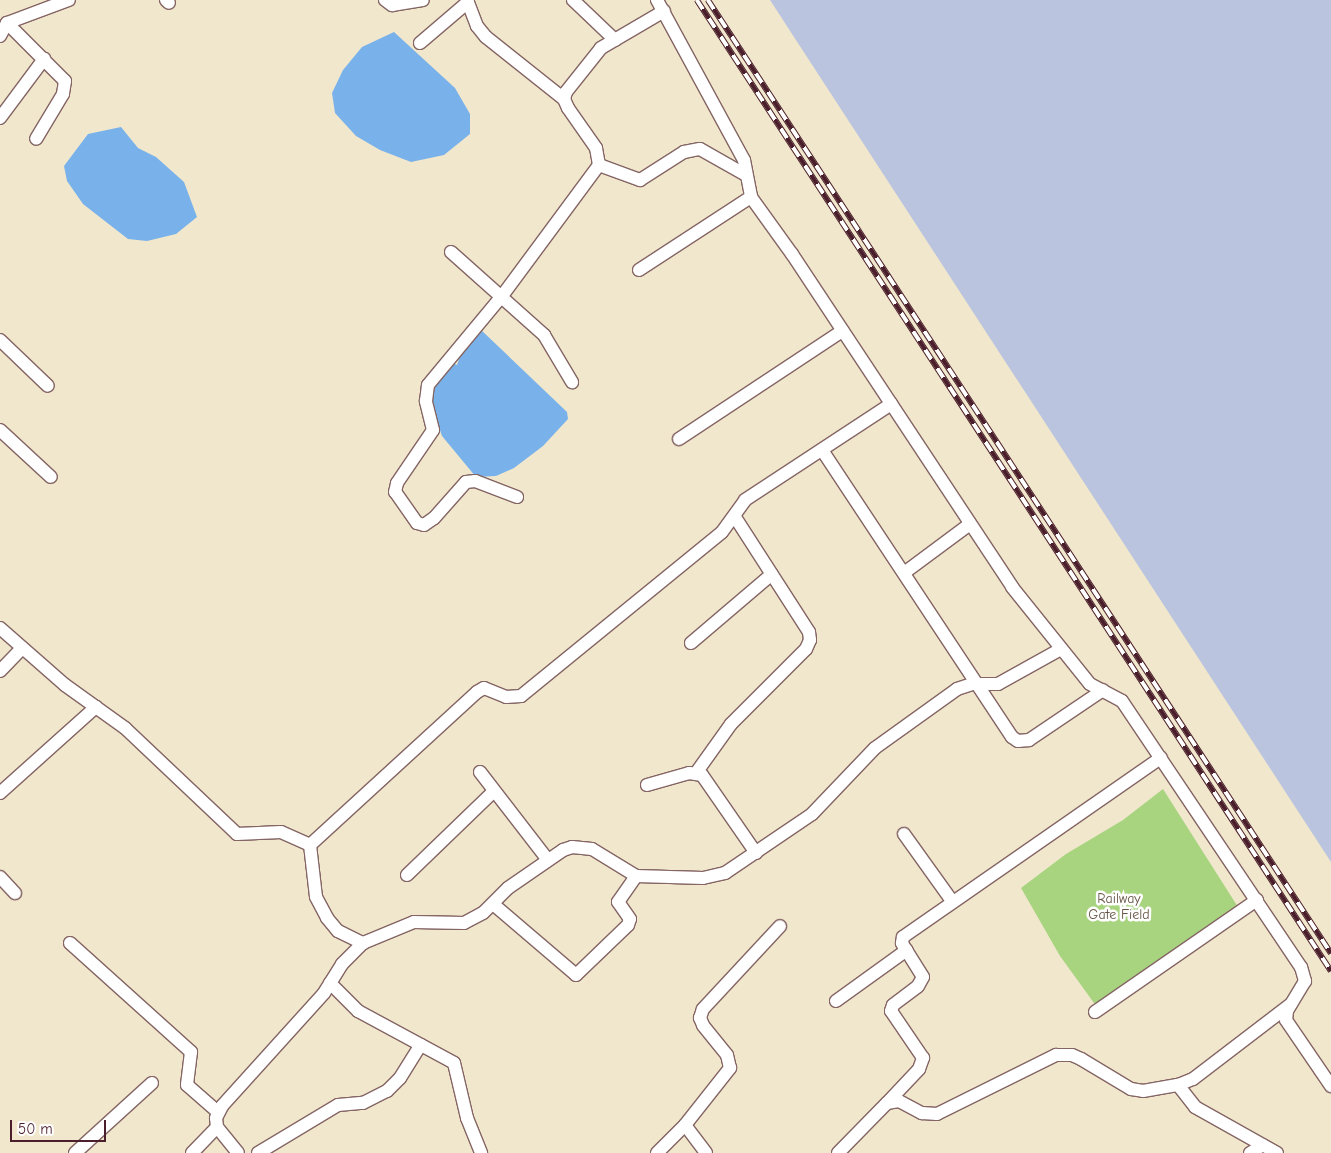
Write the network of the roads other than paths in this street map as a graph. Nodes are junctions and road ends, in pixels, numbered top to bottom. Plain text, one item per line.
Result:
1 (69, 0) edge
2 (386, 0) edge
3 (423, 0) edge
4 (573, 0) edge
5 (657, 0) edge
6 (468, 1) edge
7 (46, 4) edge
8 (664, 11) junction
9 (7, 23) junction
10 (0, 36) edge
11 (615, 40) junction
12 (420, 43) dead end
13 (44, 59) junction
14 (564, 99) junction
15 (0, 118) edge
16 (36, 139) dead end
17 (599, 165) junction
18 (746, 175) junction
19 (751, 198) junction
20 (451, 252) dead end
21 (639, 270) dead end
22 (502, 296) junction
23 (842, 331) junction
24 (0, 340) edge
25 (572, 382) dead end
26 (48, 386) dead end
27 (891, 404) junction
28 (0, 430) edge
29 (679, 439) dead end
30 (822, 450) junction
31 (51, 477) dead end
32 (517, 497) dead end
33 (735, 517) junction
34 (970, 524) junction
35 (904, 573) junction
36 (772, 574) junction
37 (2, 635) edge
38 (691, 643) dead end
39 (22, 648) junction
40 (1061, 649) junction
41 (0, 671) edge
42 (977, 684) junction
43 (1103, 690) junction
44 (96, 707) junction
45 (1161, 758) junction
46 (480, 772) dead end
47 (696, 773) junction
48 (647, 785) dead end
49 (2, 788) edge
50 (494, 791) junction
51 (904, 834) dead end
52 (310, 845) junction
53 (756, 852) junction
54 (548, 860) junction
55 (407, 875) dead end
56 (636, 876) junction
57 (0, 877) edge
58 (15, 893) dead end
59 (1257, 900) junction
60 (952, 901) junction
61 (493, 904) junction
62 (780, 926) dead end
63 (70, 943) dead end
64 (363, 943) junction
65 (907, 950) junction
66 (330, 983) junction
67 (836, 1001) dead end
68 (1291, 1004) junction
69 (1095, 1012) dead end
70 (421, 1045) junction
71 (152, 1082) dead end
72 (1178, 1085) junction
73 (1331, 1086) edge
74 (887, 1103) junction
75 (218, 1112) junction
76 (685, 1126) junction
77 (217, 1127) junction
78 (1263, 1145) junction
79 (75, 1153) edge
80 (192, 1153) edge
81 (238, 1153) edge
82 (258, 1153) edge
83 (481, 1153) edge
84 (657, 1153) edge
85 (706, 1153) edge
86 (838, 1153) edge
87 (1250, 1153) edge
88 (1277, 1153) edge

1 - 7 street
2 - 3 street
4 - 11 street
5 - 8 street
6 - 12 street
6 - 14 street
7 - 9 street
8 - 11 street
8 - 18 street
9 - 10 street
9 - 13 street
11 - 14 street
13 - 15 street
13 - 16 street
14 - 17 street
17 - 18 street
17 - 22 street
18 - 19 street
19 - 21 street
19 - 23 street
20 - 22 street
22 - 25 street
22 - 32 street
23 - 27 street
23 - 29 street
24 - 26 street
27 - 30 street
27 - 34 street
28 - 31 street
30 - 33 street
30 - 35 street
33 - 36 street
33 - 52 street
34 - 35 street
34 - 40 street
35 - 42 street
36 - 38 street
36 - 47 street
37 - 39 street
39 - 41 street
39 - 44 street
40 - 42 street
40 - 43 street
42 - 43 street
42 - 53 street
43 - 45 street
44 - 49 street
44 - 52 street
45 - 59 street
45 - 60 street
46 - 50 street
47 - 48 street
47 - 53 street
50 - 54 street
50 - 55 street
51 - 60 street
52 - 64 street
53 - 56 street
54 - 56 street
54 - 61 street
56 - 61 street
57 - 58 street
59 - 68 street
59 - 69 street
60 - 65 street
61 - 64 street
62 - 76 street
63 - 75 street
64 - 66 street
65 - 67 street
65 - 74 street
66 - 70 street
66 - 75 street
68 - 72 street
68 - 73 street
70 - 82 street
70 - 83 street
71 - 79 street
72 - 74 street
72 - 78 street
74 - 86 street
75 - 77 street
76 - 84 street
76 - 85 street
77 - 80 street
77 - 81 street
78 - 87 street
78 - 88 street

